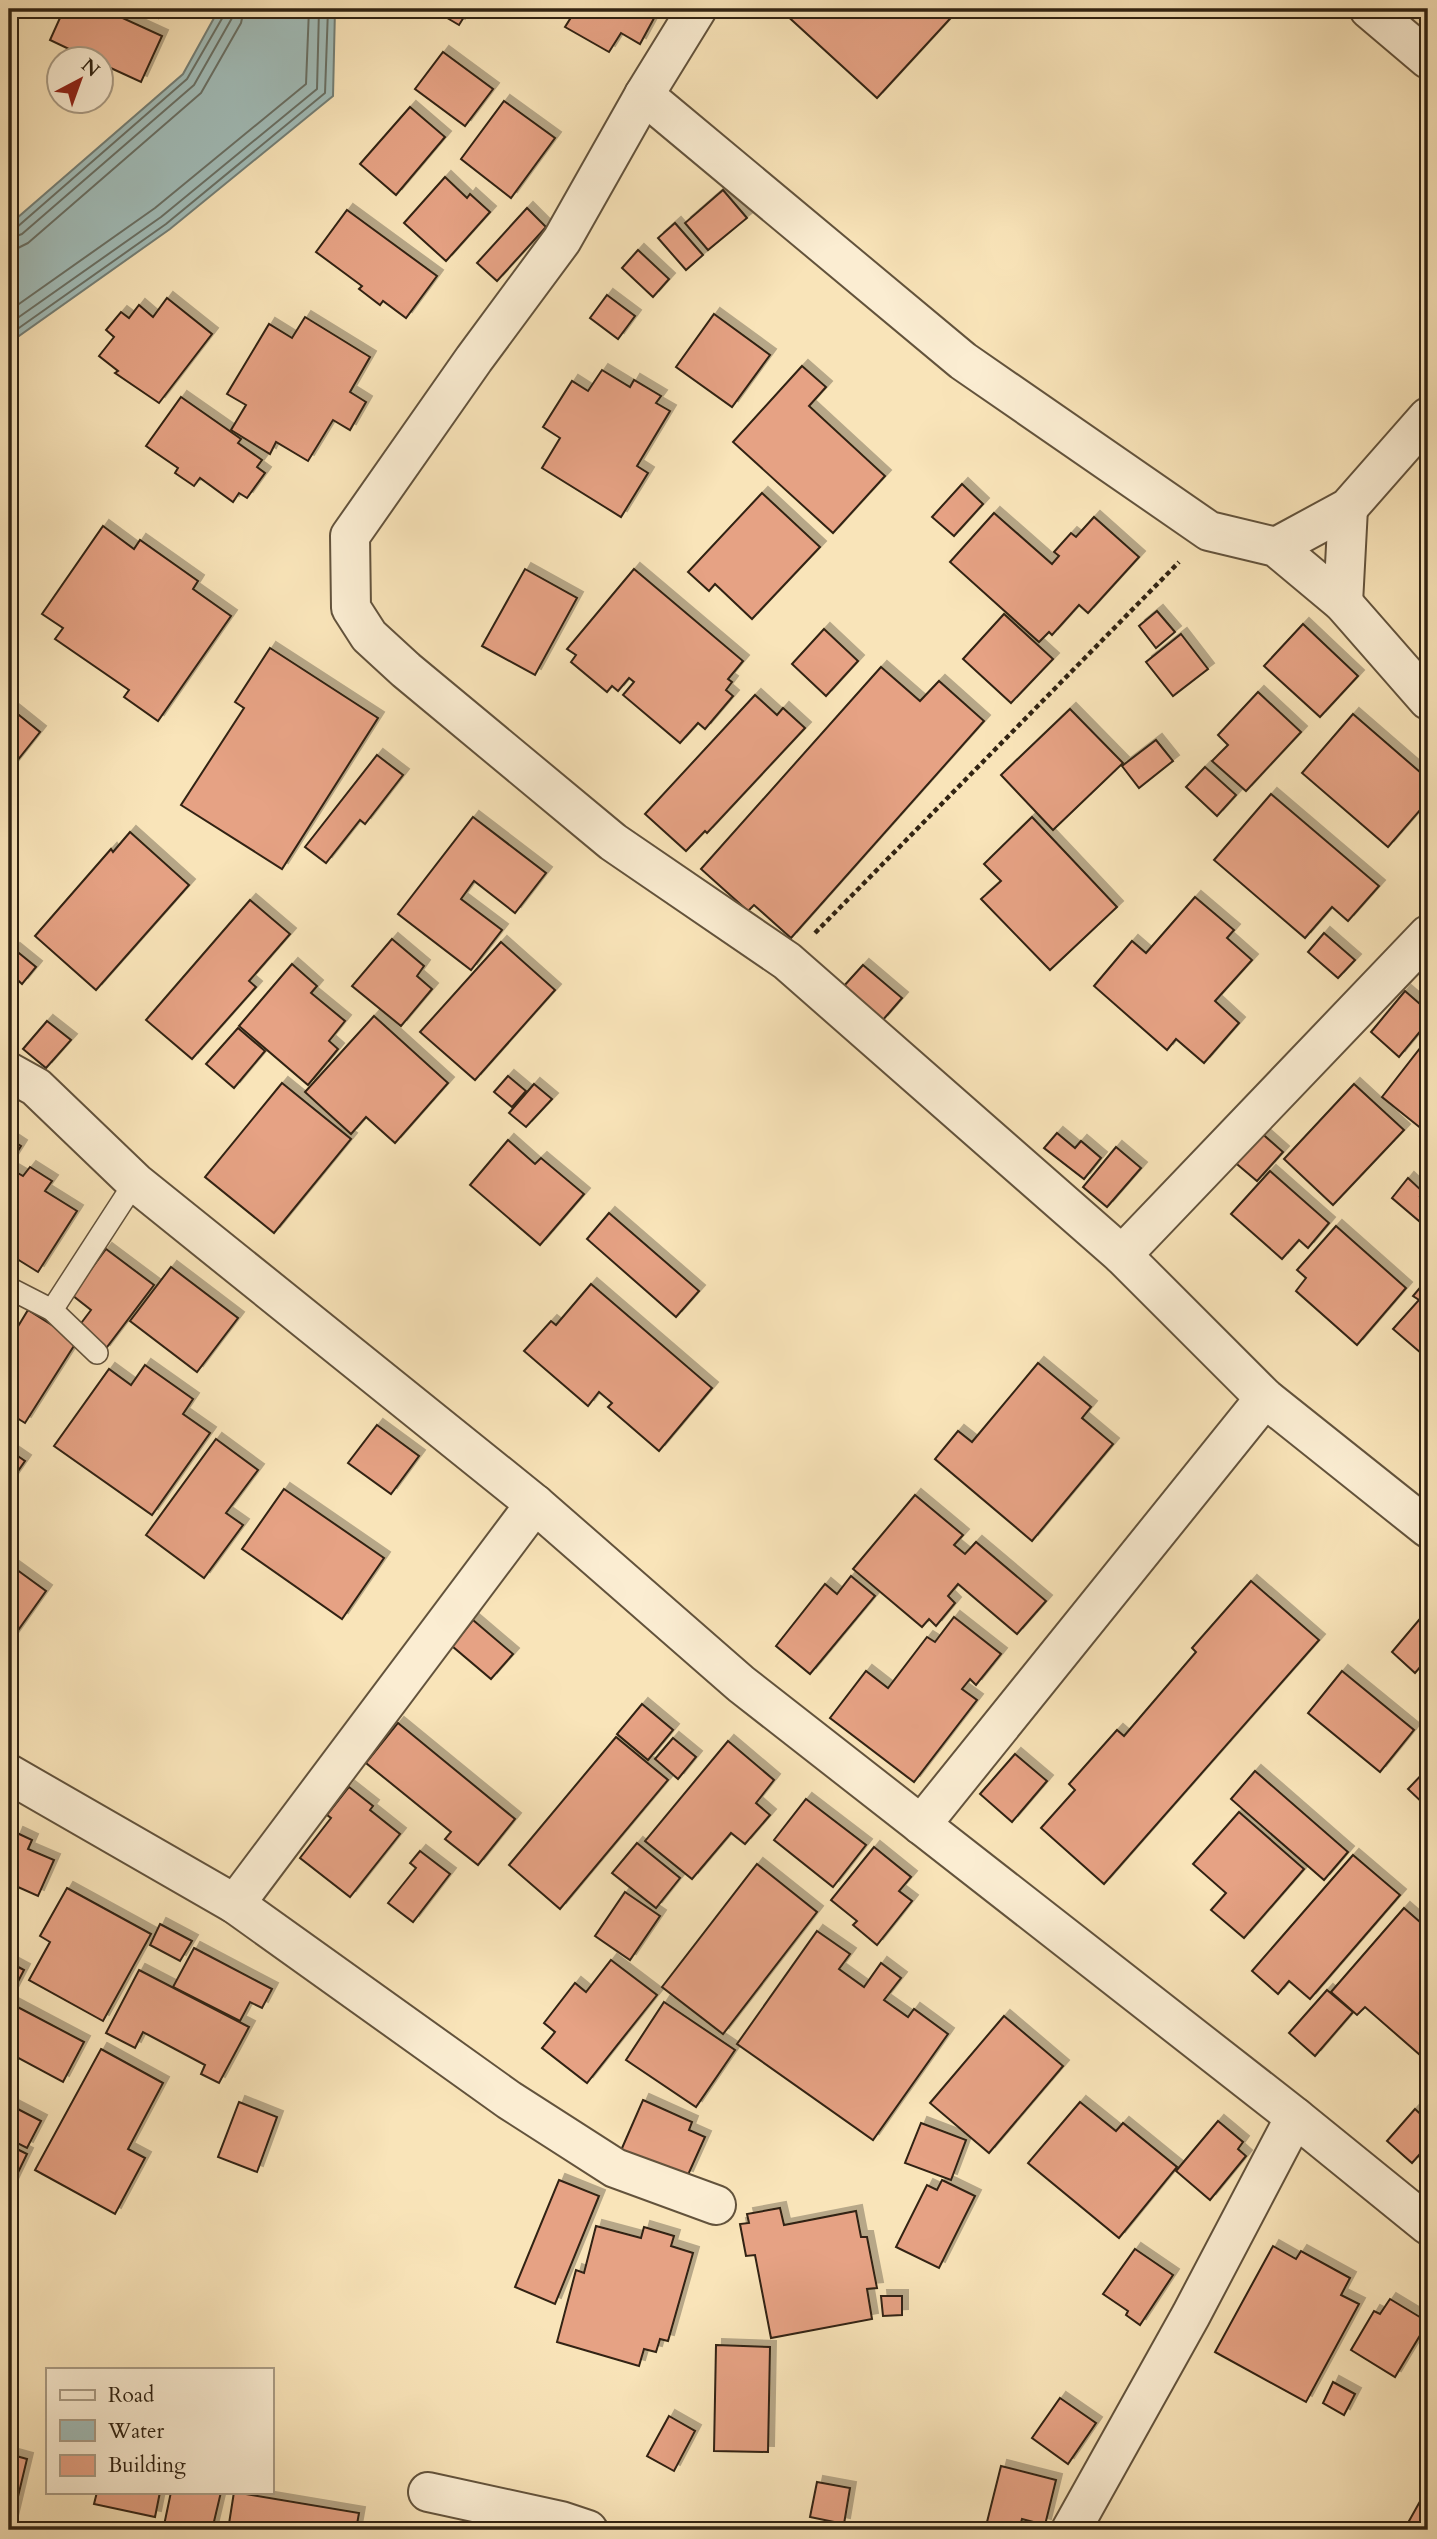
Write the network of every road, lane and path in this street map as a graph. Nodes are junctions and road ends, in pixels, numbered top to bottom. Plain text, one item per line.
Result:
1 (697, 9) edge
2 (1369, 9) edge
3 (1428, 59) edge
4 (644, 95) junction
5 (1428, 417) edge
6 (1349, 508) junction
7 (1209, 531) junction
8 (1276, 547) junction
9 (1343, 603) junction
10 (1428, 700) edge
11 (1428, 935) edge
12 (787, 961) junction
13 (9, 1072) edge
14 (135, 1182) junction
15 (1122, 1255) junction
16 (9, 1288) edge
17 (52, 1310) junction
18 (97, 1353) dead end
19 (1265, 1398) junction
20 (535, 1504) junction
21 (1428, 1528) edge
22 (9, 1774) edge
23 (921, 1825) junction
24 (235, 1904) junction
25 (1295, 2117) junction
26 (716, 2205) dead end
27 (1428, 2225) edge
28 (428, 2492) dead end
29 (588, 2530) edge
30 (1070, 2530) edge

1 - 4 street
2 - 3 street
4 - 7 street
4 - 12 street
5 - 6 street
6 - 8 street
6 - 9 street
7 - 8 street
7 - 12 path
8 - 9 street
9 - 10 street
11 - 15 street
12 - 15 street
13 - 14 street
14 - 17 lane
14 - 20 street
15 - 19 street
16 - 17 lane
17 - 18 lane
19 - 21 street
19 - 23 street
20 - 23 street
20 - 24 street
22 - 24 street
23 - 25 street
24 - 26 street
25 - 27 street
25 - 30 street
28 - 29 street

